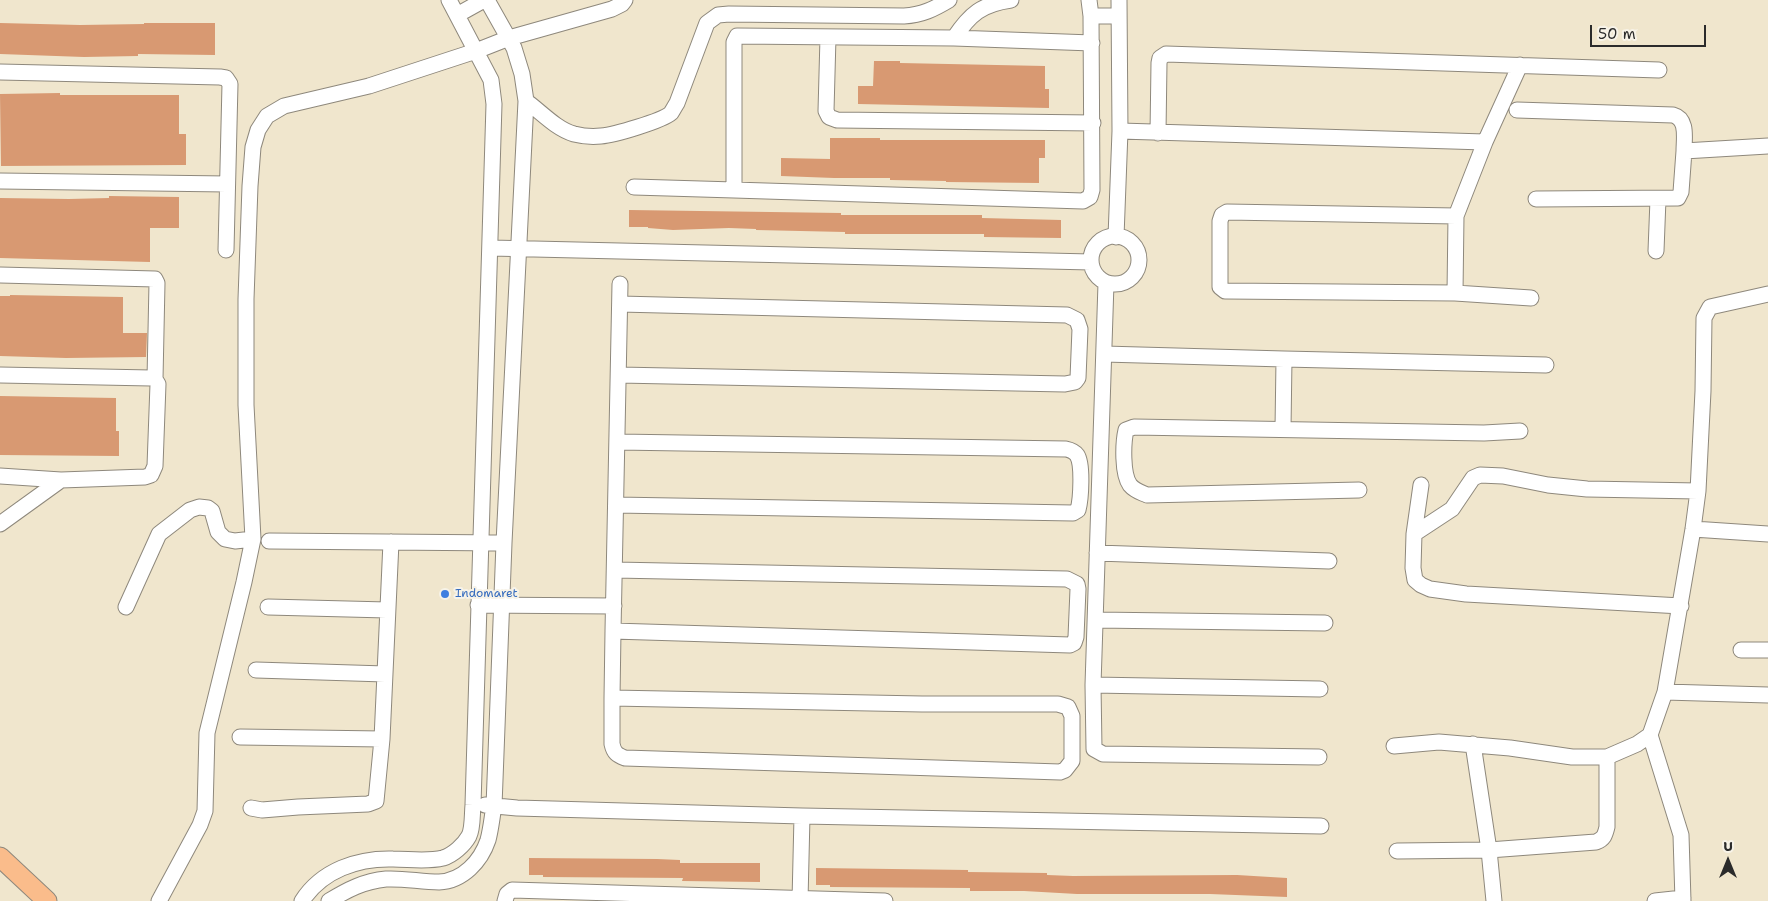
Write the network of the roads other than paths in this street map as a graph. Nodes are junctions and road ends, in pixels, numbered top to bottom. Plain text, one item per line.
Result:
1 (449, 0) edge
2 (485, 0) edge
3 (625, 0) edge
4 (949, 0) edge
5 (1011, 0) edge
6 (1089, 0) edge
7 (1119, 0) edge
8 (457, 15) junction
9 (1091, 16) junction
10 (1118, 16) junction
11 (828, 37) junction
12 (509, 38) junction
13 (954, 38) junction
14 (1092, 43) junction
15 (476, 51) junction
16 (1520, 65) junction
17 (1660, 70) dead end
18 (0, 72) edge
19 (526, 101) junction
20 (1518, 110) dead end
21 (1093, 123) junction
22 (1120, 131) junction
23 (1158, 133) junction
24 (1485, 142) junction
25 (1768, 146) edge
26 (1684, 151) junction
27 (0, 181) edge
28 (227, 184) junction
29 (634, 187) dead end
30 (734, 190) junction
31 (1658, 199) junction
32 (1536, 200) dead end
33 (1456, 216) junction
34 (1116, 237) junction
35 (491, 248) junction
36 (519, 248) junction
37 (226, 250) dead end
38 (1656, 251) dead end
39 (1091, 262) junction
40 (0, 275) edge
41 (1106, 282) junction
42 (620, 284) dead end
43 (1455, 293) junction
44 (1768, 294) edge
45 (1531, 298) dead end
46 (620, 304) junction
47 (1104, 354) junction
48 (1284, 360) junction
49 (1546, 365) dead end
50 (0, 375) edge
51 (619, 375) junction
52 (155, 379) junction
53 (1283, 429) junction
54 (1520, 432) dead end
55 (618, 442) junction
56 (0, 476) edge
57 (61, 480) junction
58 (1421, 485) dead end
59 (1359, 490) dead end
60 (1698, 491) junction
61 (616, 505) junction
62 (0, 524) edge
63 (1693, 529) junction
64 (1414, 534) junction
65 (1768, 534) edge
66 (253, 539) junction
67 (269, 541) dead end
68 (391, 542) junction
69 (480, 542) junction
70 (504, 543) junction
71 (1097, 553) junction
72 (1329, 561) dead end
73 (615, 570) junction
74 (478, 605) junction
75 (502, 605) junction
76 (614, 606) junction
77 (1681, 606) junction
78 (126, 607) dead end
79 (268, 607) dead end
80 (387, 610) junction
81 (1096, 620) junction
82 (1325, 624) dead end
83 (613, 632) junction
84 (1741, 650) dead end
85 (1768, 650) edge
86 (256, 670) dead end
87 (385, 674) junction
88 (1093, 685) junction
89 (1320, 689) dead end
90 (1665, 692) junction
91 (1768, 695) edge
92 (612, 698) junction
93 (1650, 735) junction
94 (240, 737) dead end
95 (382, 739) junction
96 (1472, 744) junction
97 (1394, 746) dead end
98 (1319, 757) dead end
99 (1607, 757) junction
100 (473, 805) junction
101 (494, 806) junction
102 (251, 808) dead end
103 (802, 816) junction
104 (1321, 826) dead end
105 (1489, 850) junction
106 (1397, 851) dead end
107 (0, 856) edge
108 (1683, 899) edge
109 (800, 900) edge
110 (47, 901) edge
111 (159, 901) edge
112 (302, 901) edge
113 (329, 901) edge
114 (505, 901) edge
115 (885, 901) edge
116 (1494, 901) edge
117 (1655, 901) edge

1 - 8 street
2 - 8 street
2 - 12 street
3 - 12 street
4 - 19 street
5 - 13 street
6 - 9 street
7 - 10 street
8 - 15 street
9 - 10 street
9 - 14 street
10 - 22 street
11 - 13 street
11 - 21 street
11 - 30 street
12 - 15 street
12 - 19 street
13 - 14 street
14 - 21 street
15 - 35 street
15 - 66 street
16 - 17 street
16 - 23 street
16 - 24 street
18 - 28 street
19 - 36 street
20 - 26 street
21 - 30 street
22 - 23 street
22 - 34 street
23 - 24 street
24 - 33 street
25 - 26 street
26 - 31 street
27 - 28 street
28 - 37 street
29 - 30 street
31 - 32 street
31 - 38 street
33 - 43 street
33 - 43 street
34 - 39 street
34 - 41 street
35 - 36 street
35 - 69 street
36 - 39 street
36 - 70 street
39 - 41 street
40 - 52 street
41 - 47 street
42 - 46 street
43 - 45 street
44 - 60 street
46 - 51 street
46 - 51 street
47 - 48 street
47 - 71 street
48 - 49 street
48 - 53 street
50 - 52 street
51 - 55 street
52 - 57 street
53 - 54 street
53 - 59 street
55 - 61 street
55 - 61 street
56 - 57 street
57 - 62 street
58 - 64 street
60 - 63 street
60 - 64 street
61 - 73 street
63 - 65 street
63 - 77 street
64 - 77 street
66 - 78 street
66 - 111 street
67 - 68 street
68 - 69 street
68 - 80 street
69 - 70 street
69 - 74 street
70 - 75 street
71 - 72 street
71 - 81 street
73 - 76 street
73 - 83 street
74 - 75 street
74 - 100 street
75 - 76 street
75 - 101 street
76 - 83 street
77 - 90 street
79 - 80 street
80 - 87 street
81 - 82 street
81 - 88 street
83 - 92 street
84 - 85 street
86 - 87 street
87 - 95 street
88 - 89 street
88 - 98 street
90 - 91 street
90 - 93 street
92 - 92 street
93 - 99 street
93 - 108 street
94 - 95 street
95 - 102 street
96 - 97 street
96 - 99 street
96 - 105 street
99 - 105 street
100 - 101 street
100 - 112 street
101 - 103 street
101 - 113 street
103 - 104 street
103 - 109 street
105 - 106 street
105 - 116 street
107 - 110 main road
108 - 117 street
109 - 114 street
109 - 115 street

